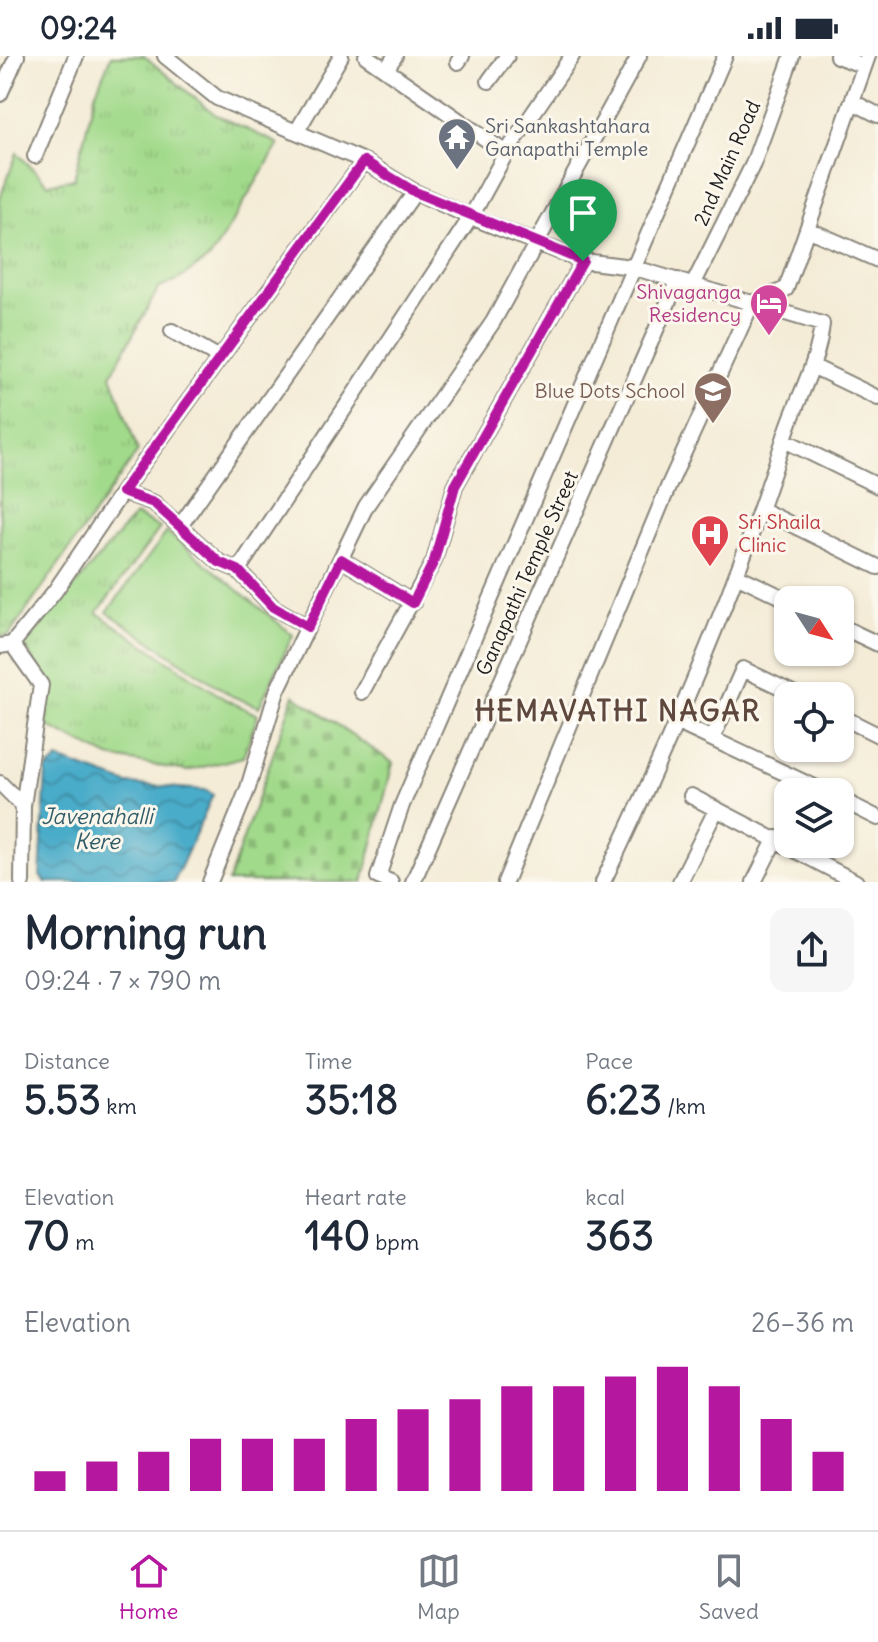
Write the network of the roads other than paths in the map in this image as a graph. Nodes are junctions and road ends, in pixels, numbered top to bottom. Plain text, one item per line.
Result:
1 (17, 56) edge
2 (76, 56) edge
3 (165, 56) edge
4 (341, 56) edge
5 (366, 56) edge
6 (395, 56) edge
7 (507, 56) edge
8 (572, 56) edge
9 (639, 56) edge
10 (725, 56) edge
11 (792, 56) edge
12 (837, 56) edge
13 (866, 61) edge
14 (386, 70) junction
15 (489, 81) dead end
16 (0, 94) edge
17 (853, 102) junction
18 (878, 115) edge
19 (297, 131) junction
20 (506, 153) junction
21 (35, 156) dead end
22 (364, 161) junction
23 (415, 192) junction
24 (471, 217) junction
25 (807, 229) junction
26 (539, 244) junction
27 (878, 260) edge
28 (583, 261) junction
29 (632, 267) junction
30 (678, 280) junction
31 (694, 283) junction
32 (752, 303) junction
33 (172, 331) dead end
34 (218, 357) junction
35 (812, 366) junction
36 (878, 398) edge
37 (784, 440) junction
38 (878, 486) edge
39 (122, 492) junction
40 (762, 510) junction
41 (180, 526) junction
42 (341, 559) junction
43 (878, 567) edge
44 (238, 570) junction
45 (736, 575) junction
46 (774, 593) edge
47 (413, 603) junction
48 (308, 627) junction
49 (854, 633) edge
50 (878, 644) edge
51 (6, 645) edge
52 (774, 684) edge
53 (362, 692) dead end
54 (678, 723) junction
55 (854, 723) edge
56 (878, 735) edge
57 (713, 737) junction
58 (796, 778) edge
59 (0, 783) edge
60 (691, 796) dead end
61 (23, 806) junction
62 (854, 806) edge
63 (716, 810) junction
64 (878, 818) edge
65 (774, 837) edge
66 (774, 842) edge
67 (805, 858) edge
68 (832, 876) edge
69 (22, 882) edge
70 (210, 882) edge
71 (391, 882) edge
72 (413, 882) edge
73 (505, 882) edge
74 (603, 882) edge
75 (680, 882) edge
76 (754, 882) edge
77 (856, 882) edge

1 - 16 street
2 - 21 street
3 - 19 street
4 - 19 street
5 - 14 street
6 - 14 street
7 - 15 street
8 - 20 street
9 - 26 street
10 - 29 street
11 - 31 street, 2nd Main Road
12 - 13 street
13 - 17 street
14 - 20 street
17 - 18 street
17 - 25 street
19 - 22 street
20 - 24 street
22 - 23 street
22 - 34 street
23 - 24 street
23 - 41 street
24 - 26 street
24 - 44 street
25 - 27 street
25 - 32 street
26 - 28 street
26 - 42 street
28 - 29 street
28 - 47 street
29 - 30 street
29 - 71 street
30 - 31 street
30 - 72 street, Ganapathi Temple Street
31 - 32 street
32 - 35 street
32 - 73 street
33 - 34 street
34 - 39 street
35 - 36 street
35 - 37 street
37 - 38 street
37 - 40 street
39 - 41 street
39 - 51 street
40 - 43 street
40 - 45 street
41 - 44 street
42 - 47 street
42 - 48 street
44 - 48 street
45 - 46 street
45 - 54 street
47 - 53 street
48 - 70 street
49 - 50 street
51 - 61 street
52 - 57 street
54 - 57 street
54 - 74 street
55 - 56 street
57 - 58 street
59 - 61 street
60 - 63 street
61 - 69 street
62 - 64 street
63 - 65 street
63 - 75 street
66 - 76 street
67 - 68 street
68 - 77 street

